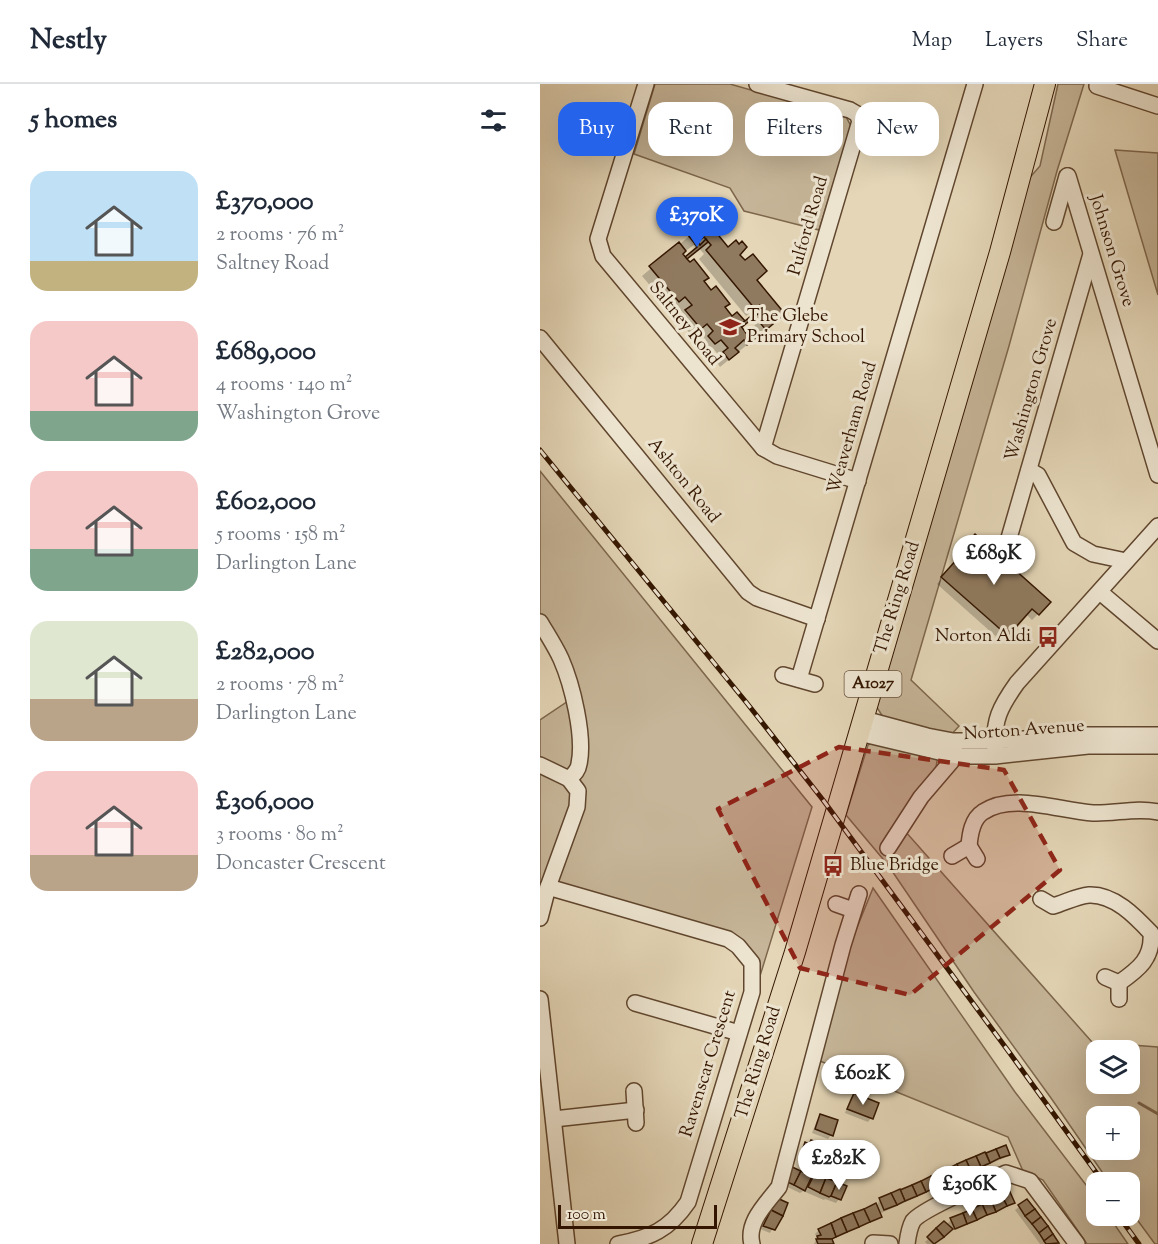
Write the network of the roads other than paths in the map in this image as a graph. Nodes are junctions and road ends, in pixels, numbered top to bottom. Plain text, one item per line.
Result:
1 (646, 84) edge
2 (758, 84) edge
3 (975, 84) edge
4 (1045, 84) edge
5 (1096, 89) edge
6 (1158, 106) edge
7 (1054, 222) dead end
8 (1091, 254) junction
9 (540, 338) edge
10 (763, 448) junction
11 (1029, 470) junction
12 (1158, 475) edge
13 (858, 481) junction
14 (1158, 526) edge
15 (1009, 538) dead end
16 (1126, 561) junction
17 (1100, 592) junction
18 (817, 619) junction
19 (540, 622) edge
20 (1158, 641) edge
21 (783, 675) dead end
22 (799, 679) junction
23 (815, 684) dead end
24 (861, 726) junction
25 (1158, 735) edge
26 (1158, 746) edge
27 (955, 748) junction
28 (995, 748) junction
29 (540, 765) edge
30 (569, 779) junction
31 (1158, 812) edge
32 (969, 846) junction
33 (888, 848) dead end
34 (952, 856) dead end
35 (978, 859) dead end
36 (548, 887) junction
37 (859, 894) dead end
38 (836, 904) dead end
39 (1049, 909) dead end
40 (853, 910) junction
41 (540, 918) edge
42 (1155, 931) edge
43 (540, 999) edge
44 (1119, 999) dead end
45 (635, 1003) dead end
46 (739, 1033) junction
47 (634, 1090) dead end
48 (554, 1119) junction
49 (699, 1243) edge
50 (873, 1243) edge
51 (567, 1244) edge
52 (618, 1244) edge
53 (752, 1244) edge
54 (890, 1244) edge
55 (907, 1244) edge
56 (1077, 1244) edge

1 - 10 street, Saltney Road
2 - 10 street, Pulford Road
3 - 13 street, Weaverham Road
4 - 24 main road, The Ring Road / A1027
5 - 6 street
7 - 8 street, Johnson Grove
8 - 11 street, Washington Grove
8 - 12 street, Johnson Grove
9 - 18 street, Ashton Road
10 - 13 street, Saltney Road
11 - 15 street, Washington Grove
11 - 16 street
13 - 18 street, Weaverham Road
14 - 16 street
16 - 17 street
17 - 20 street
17 - 28 street
18 - 22 street, Weaverham Road
19 - 30 street
21 - 22 street
22 - 23 street
24 - 27 street, Norton Avenue
24 - 49 main road, The Ring Road / A1027
25 - 28 street, Norton Avenue
26 - 28 street, Norton Avenue
27 - 28 street, Norton Avenue
27 - 33 street
29 - 30 street
30 - 36 street
31 - 32 street
32 - 34 street
32 - 35 street
36 - 41 street
36 - 46 street, Ravenscar Crescent
37 - 40 street
38 - 40 street
39 - 42 street
40 - 53 street
42 - 44 street
43 - 48 street
45 - 46 street
46 - 52 street, Ravenscar Crescent
47 - 48 street
48 - 51 street
50 - 54 street
55 - 56 street

